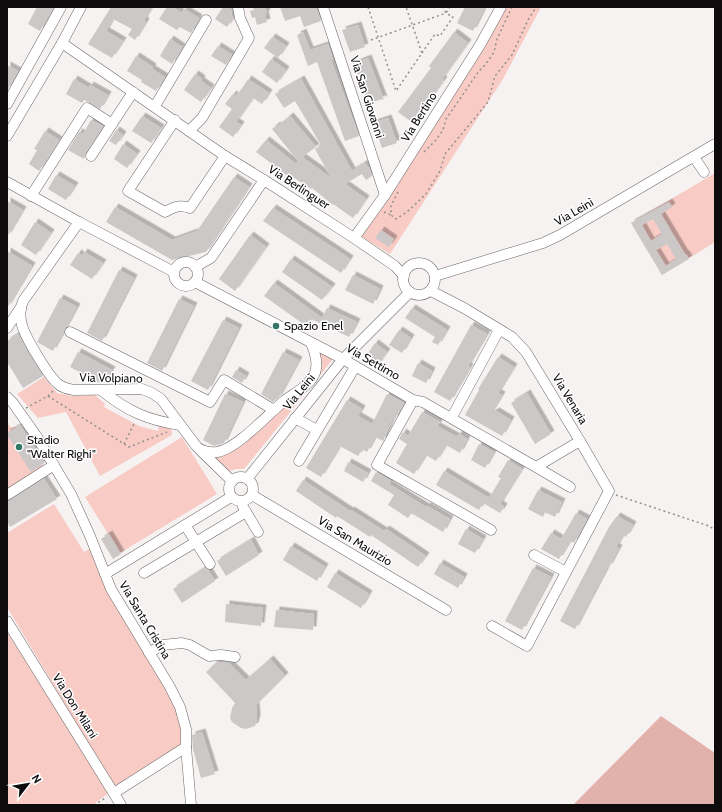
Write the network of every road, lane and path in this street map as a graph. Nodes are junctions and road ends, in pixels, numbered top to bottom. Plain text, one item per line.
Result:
1 (60, 7) edge
2 (81, 7) edge
3 (238, 7) edge
4 (323, 7) edge
5 (368, 7) edge
6 (406, 7) edge
7 (444, 7) edge
8 (450, 7) edge
9 (501, 7) edge
10 (512, 7) edge
11 (536, 7) edge
12 (446, 13) junction
13 (206, 20) dead end
14 (412, 25) junction
15 (378, 37) junction
16 (371, 40) dead end
17 (62, 43) junction
18 (422, 53) junction
19 (133, 92) junction
20 (7, 104) edge
21 (155, 106) junction
22 (174, 120) junction
23 (112, 124) junction
24 (189, 131) junction
25 (7, 136) edge
26 (715, 144) edge
27 (422, 153) dead end
28 (91, 156) dead end
29 (226, 156) junction
30 (694, 157) junction
31 (704, 172) dead end
32 (264, 180) junction
33 (7, 182) edge
34 (401, 188) dead end
35 (386, 195) junction
36 (31, 196) junction
37 (79, 222) junction
38 (354, 238) junction
39 (195, 267) junction
40 (174, 272) junction
41 (406, 272) junction
42 (435, 276) junction
43 (195, 282) junction
44 (431, 291) junction
45 (410, 292) junction
46 (21, 307) junction
47 (7, 328) edge
48 (499, 330) junction
49 (70, 332) dead end
50 (311, 343) junction
51 (343, 359) junction
52 (355, 367) junction
53 (58, 384) junction
54 (101, 390) junction
55 (48, 396) junction
56 (7, 397) edge
57 (412, 400) junction
58 (274, 410) junction
59 (19, 411) junction
60 (295, 418) junction
61 (452, 418) junction
62 (181, 427) junction
63 (317, 430) junction
64 (580, 441) junction
65 (200, 450) junction
66 (299, 461) dead end
67 (54, 465) junction
68 (536, 467) junction
69 (247, 479) junction
70 (232, 481) junction
71 (570, 487) dead end
72 (609, 491) junction
73 (7, 495) edge
74 (252, 495) junction
75 (231, 497) junction
76 (242, 502) junction
77 (246, 512) junction
78 (185, 525) junction
79 (491, 530) dead end
80 (715, 530) edge
81 (258, 532) dead end
82 (196, 542) junction
83 (534, 555) dead end
84 (210, 564) dead end
85 (566, 572) junction
86 (144, 573) dead end
87 (105, 574) junction
88 (446, 610) dead end
89 (7, 621) edge
90 (492, 626) dead end
91 (149, 653) junction
92 (235, 657) dead end
93 (186, 748) junction
94 (114, 793) junction
95 (94, 805) edge
96 (121, 805) edge
97 (190, 805) edge

1 - 20 street
2 - 17 street
3 - 24 street
4 - 35 street, Via San Giovanni
5 - 15 path
6 - 14 path
7 - 12 path
8 - 12 path
9 - 35 street, Via Bertino
10 - 27 path
11 - 34 path
12 - 14 path
12 - 18 path
13 - 21 street
14 - 15 path
14 - 18 path
15 - 16 path
15 - 18 path
17 - 19 street, Via Berlinguer
17 - 25 street
19 - 21 street, Via Berlinguer
19 - 23 street
21 - 22 street, Via Berlinguer
22 - 24 street, Via Berlinguer
22 - 29 street
23 - 28 street
23 - 36 street
24 - 29 street, Via Berlinguer
26 - 30 street, Via Leinì
29 - 32 street, Via Berlinguer
30 - 31 street
30 - 42 street, Via Leinì
32 - 38 street, Via Berlinguer
32 - 39 street
33 - 36 street
35 - 38 street, Via Bertino
36 - 37 street
37 - 40 street
37 - 46 street
38 - 41 street, Via Berlinguer
39 - 40 street
39 - 43 street
40 - 43 street
41 - 42 street
41 - 45 street
42 - 44 street
43 - 50 street, Via Settimo
44 - 45 street
44 - 48 street, Via Venaria
45 - 51 street, Via Leinì
46 - 47 street
46 - 53 street
48 - 61 street
48 - 64 street, Via Venaria
49 - 58 street
50 - 51 street, Via Settimo
50 - 58 street
51 - 52 street, Via Settimo
51 - 60 street, Via Leinì
52 - 57 street, Via Settimo
52 - 63 street
53 - 54 street, Via Volpiano
53 - 55 path
54 - 62 street
54 - 62 street, Via Volpiano
55 - 59 path
55 - 62 path
56 - 59 street, Via Santa Cristina
57 - 61 street, Via Settimo
57 - 79 street
58 - 65 street
59 - 67 street, Via Santa Cristina
60 - 63 street
60 - 69 street, Via Leinì
61 - 68 street, Via Settimo
62 - 65 street, Via Volpiano
63 - 66 street
64 - 68 street
64 - 72 street, Via Venaria
65 - 70 street, Via Volpiano
67 - 73 street
67 - 87 street, Via Santa Cristina
68 - 71 street, Via Settimo
69 - 70 street
69 - 74 street
70 - 75 street
72 - 80 path
72 - 85 street
74 - 76 street
74 - 88 street, Via San Maurizio
75 - 76 street
75 - 78 street
76 - 77 street
77 - 81 street
77 - 82 street
78 - 82 street
78 - 87 street
82 - 84 street
82 - 86 street
83 - 85 street
85 - 90 street
87 - 91 street, Via Santa Cristina
89 - 94 street, Via Don Milani
91 - 92 street
91 - 93 street, Via Santa Cristina
93 - 94 street
93 - 97 street, Via Santa Cristina
94 - 95 path
94 - 96 street, Via Don Milani

